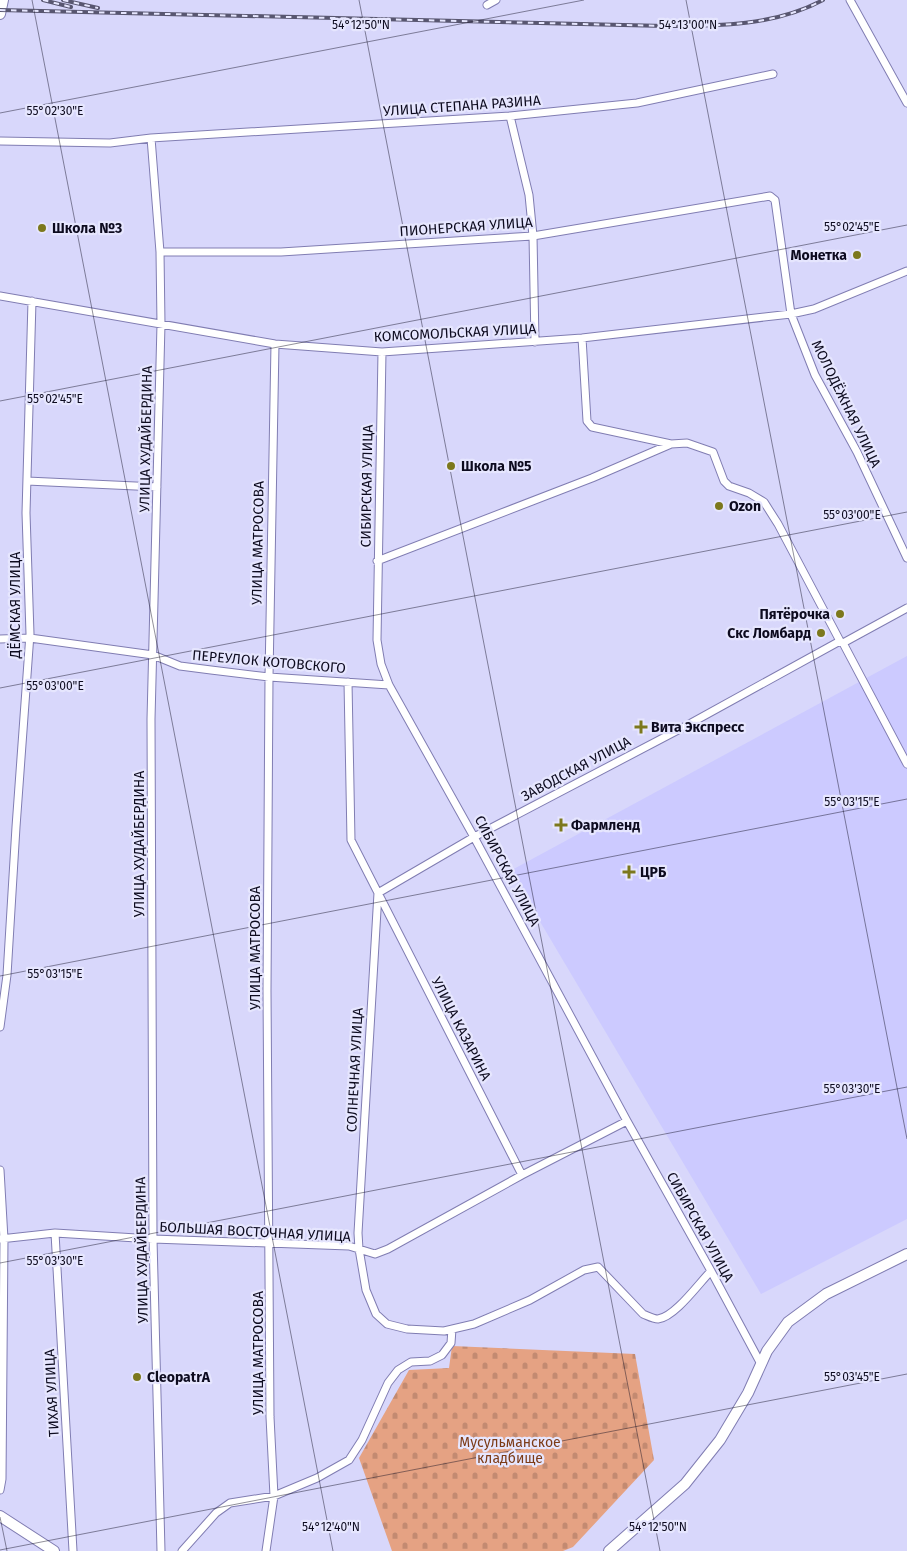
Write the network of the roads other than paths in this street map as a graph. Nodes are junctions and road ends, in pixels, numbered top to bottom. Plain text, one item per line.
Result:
1 (3, 0) edge
2 (496, 0) edge
3 (850, 0) edge
4 (488, 5) dead end
5 (0, 14) edge
6 (772, 74) dead end
7 (907, 104) edge
8 (510, 116) junction
9 (151, 138) junction
10 (0, 141) edge
11 (770, 196) joint
12 (533, 236) junction
13 (160, 252) junction
14 (907, 271) edge
15 (0, 296) edge
16 (32, 301) junction
17 (791, 314) junction
18 (161, 324) junction
19 (582, 338) junction
20 (535, 342) junction
21 (274, 344) junction
22 (382, 352) junction
23 (671, 444) junction
24 (27, 481) junction
25 (157, 486) junction
26 (907, 558) edge
27 (377, 561) junction
28 (907, 608) edge
29 (30, 638) junction
30 (0, 639) edge
31 (841, 642) junction
32 (153, 654) junction
33 (268, 677) junction
34 (348, 682) junction
35 (389, 686) junction
36 (907, 764) edge
37 (474, 837) junction
38 (378, 893) junction
39 (0, 1027) edge
40 (626, 1121) junction
41 (0, 1170) edge
42 (522, 1175) junction
43 (56, 1233) junction
44 (2, 1239) edge
45 (153, 1239) junction
46 (269, 1244) junction
47 (359, 1249) junction
48 (907, 1254) edge
49 (711, 1271) junction
50 (452, 1330) junction
51 (761, 1364) junction
52 (0, 1490) edge
53 (274, 1496) junction
54 (0, 1516) edge
55 (54, 1551) edge
56 (73, 1551) edge
57 (161, 1551) edge
58 (182, 1551) edge
59 (266, 1551) edge
60 (609, 1551) edge

1 - 5 street
2 - 4 street
3 - 7 street
6 - 8 street, УЛИЦА СТЕПАНА РАЗИНА
8 - 9 street, УЛИЦА СТЕПАНА РАЗИНА
8 - 12 street
9 - 10 street, УЛИЦА СТЕПАНА РАЗИНА
9 - 13 street, УЛИЦА ХУДАЙБЕРДИНА
11 - 12 street, ПИОНЕРСКАЯ УЛИЦА
11 - 17 street, МОЛОДЁЖНАЯ УЛИЦА
12 - 13 street, ПИОНЕРСКАЯ УЛИЦА
12 - 20 street
13 - 18 street, УЛИЦА ХУДАЙБЕРДИНА
14 - 17 street, КОМСОМОЛЬСКАЯ УЛИЦА
15 - 16 street, КОМСОМОЛЬСКАЯ УЛИЦА
16 - 18 street, КОМСОМОЛЬСКАЯ УЛИЦА
16 - 24 street, ДЁМСКАЯ УЛИЦА
17 - 19 street, КОМСОМОЛЬСКАЯ УЛИЦА
17 - 26 street, МОЛОДЁЖНАЯ УЛИЦА
18 - 21 street, КОМСОМОЛЬСКАЯ УЛИЦА
18 - 25 street, УЛИЦА ХУДАЙБЕРДИНА
19 - 20 street, КОМСОМОЛЬСКАЯ УЛИЦА
19 - 23 street
20 - 22 street, КОМСОМОЛЬСКАЯ УЛИЦА
21 - 22 street, КОМСОМОЛЬСКАЯ УЛИЦА
21 - 33 street, УЛИЦА МАТРОСОВА
22 - 27 street, СИБИРСКАЯ УЛИЦА
23 - 27 street
23 - 31 street
24 - 25 street
24 - 29 street, ДЁМСКАЯ УЛИЦА
25 - 32 street, УЛИЦА ХУДАЙБЕРДИНА
27 - 35 street, СИБИРСКАЯ УЛИЦА
28 - 31 street, ЗАВОДСКАЯ УЛИЦА
29 - 30 street, ПЕРЕУЛОК КОТОВСКОГО
29 - 32 street, ПЕРЕУЛОК КОТОВСКОГО
29 - 39 street, ДЁМСКАЯ УЛИЦА
31 - 36 street
31 - 37 street, ЗАВОДСКАЯ УЛИЦА
32 - 33 street, ПЕРЕУЛОК КОТОВСКОГО
32 - 45 street, УЛИЦА ХУДАЙБЕРДИНА
33 - 34 street, ПЕРЕУЛОК КОТОВСКОГО
33 - 46 street, УЛИЦА МАТРОСОВА
34 - 35 street, ПЕРЕУЛОК КОТОВСКОГО
34 - 38 street, УЛИЦА КАЗАРИНА
35 - 37 street, СИБИРСКАЯ УЛИЦА
37 - 38 street, ЗАВОДСКАЯ УЛИЦА
37 - 40 street, СИБИРСКАЯ УЛИЦА
38 - 42 street, УЛИЦА КАЗАРИНА
38 - 47 street, СОЛНЕЧНАЯ УЛИЦА
40 - 42 street, БОЛЬШАЯ ВОСТОЧНАЯ УЛИЦА
40 - 49 street, СИБИРСКАЯ УЛИЦА
41 - 44 street
42 - 47 street, БОЛЬШАЯ ВОСТОЧНАЯ УЛИЦА
43 - 44 street, БОЛЬШАЯ ВОСТОЧНАЯ УЛИЦА
43 - 45 street, БОЛЬШАЯ ВОСТОЧНАЯ УЛИЦА
43 - 56 street, ТИХАЯ УЛИЦА
44 - 52 street
45 - 46 street, БОЛЬШАЯ ВОСТОЧНАЯ УЛИЦА
45 - 57 street, УЛИЦА ХУДАЙБЕРДИНА
46 - 47 street, БОЛЬШАЯ ВОСТОЧНАЯ УЛИЦА
46 - 53 street, УЛИЦА МАТРОСОВА
47 - 50 street, СОЛНЕЧНАЯ УЛИЦА
48 - 51 street
49 - 50 street, СОЛНЕЧНАЯ УЛИЦА
49 - 51 street, СИБИРСКАЯ УЛИЦА
50 - 53 street
51 - 60 street
53 - 58 street
53 - 59 street, УЛИЦА МАТРОСОВА
54 - 55 street

